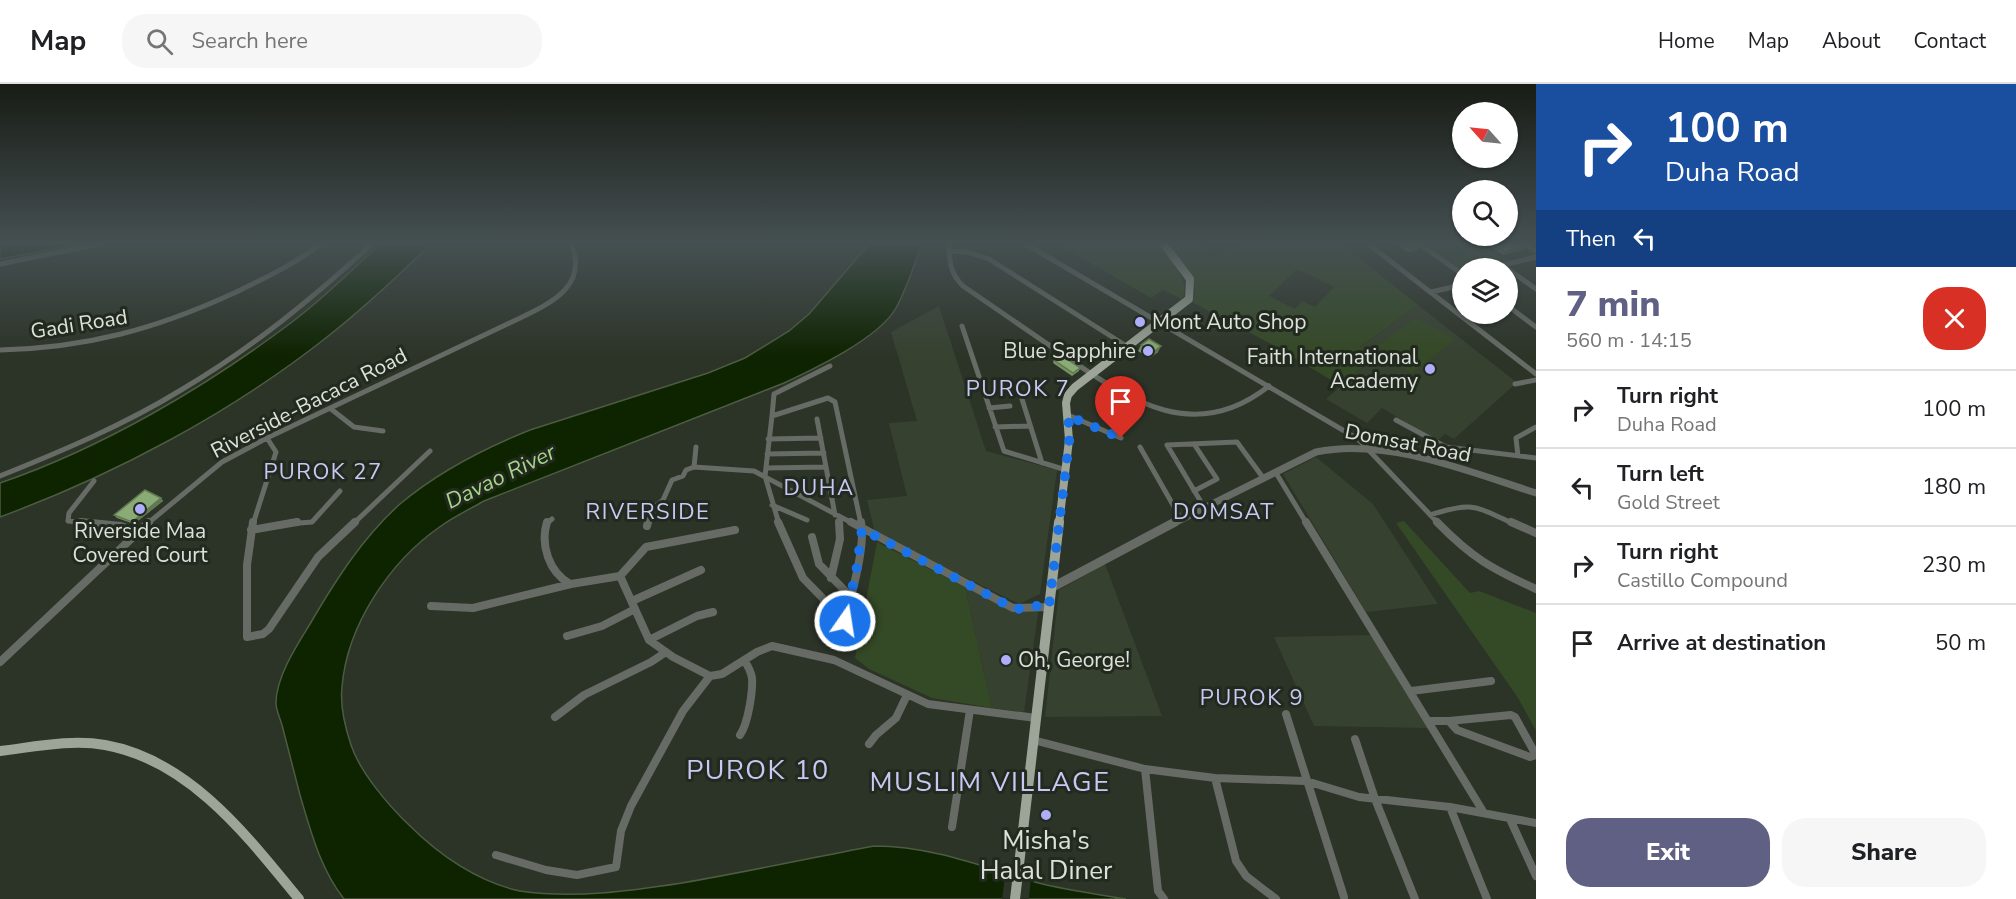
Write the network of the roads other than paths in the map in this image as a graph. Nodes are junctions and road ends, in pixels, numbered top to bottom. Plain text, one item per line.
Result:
1 (258, 281) edge
2 (333, 281) edge
3 (570, 281) edge
4 (958, 281) edge
5 (1024, 281) edge
6 (1089, 281) edge
7 (1189, 281) edge
8 (1417, 281) edge
9 (1452, 287) edge
10 (1431, 292) junction
11 (1518, 314) edge
12 (1160, 323) junction
13 (962, 326) dead end
14 (1536, 327) edge
15 (1128, 347) junction
16 (0, 350) edge
17 (830, 366) dead end
18 (1092, 374) junction
19 (1536, 374) edge
20 (1536, 380) edge
21 (1515, 384) dead end
22 (1269, 386) junction
23 (1022, 399) dead end
24 (1010, 406) dead end
25 (989, 408) junction
26 (331, 409) junction
27 (1068, 416) junction
28 (770, 417) junction
29 (818, 419) dead end
30 (1396, 420) dead end
31 (1029, 426) junction
32 (995, 427) junction
33 (1536, 427) edge
34 (383, 431) dead end
35 (267, 438) junction
36 (821, 438) junction
37 (1121, 438) dead end
38 (768, 439) junction
39 (1194, 444) junction
40 (696, 447) dead end
41 (1140, 447) dead end
42 (1369, 450) junction
43 (430, 451) dead end
44 (767, 453) junction
45 (824, 453) junction
46 (1518, 456) junction
47 (1536, 458) edge
48 (1042, 463) junction
49 (826, 466) junction
50 (694, 467) junction
51 (765, 468) junction
52 (1065, 470) junction
53 (1276, 473) junction
54 (0, 476) edge
55 (765, 476) junction
56 (1264, 479) junction
57 (94, 481) dead end
58 (340, 491) dead end
59 (1194, 491) junction
60 (1536, 493) edge
61 (772, 505) junction
62 (1204, 507) junction
63 (1430, 514) junction
64 (838, 516) junction
65 (552, 519) dead end
66 (1181, 519) junction
67 (807, 520) dead end
68 (648, 526) dead end
69 (862, 529) junction
70 (251, 530) junction
71 (735, 530) dead end
72 (138, 532) junction
73 (1536, 533) edge
74 (812, 537) dead end
75 (700, 570) dead end
76 (620, 576) junction
77 (831, 578) junction
78 (571, 584) junction
79 (1051, 588) junction
80 (1536, 589) edge
81 (850, 596) junction
82 (632, 601) junction
83 (430, 606) dead end
84 (1049, 607) junction
85 (635, 609) junction
86 (713, 612) dead end
87 (567, 636) dead end
88 (649, 640) junction
89 (666, 652) junction
90 (4, 654) edge
91 (744, 660) junction
92 (0, 663) edge
93 (710, 676) junction
94 (1491, 681) dead end
95 (1411, 691) junction
96 (907, 695) junction
97 (970, 710) junction
98 (1286, 714) dead end
99 (555, 717) dead end
100 (1036, 718) junction
101 (1430, 720) junction
102 (1449, 721) junction
103 (740, 735) dead end
104 (1355, 739) dead end
105 (1033, 740) junction
106 (869, 744) dead end
107 (0, 751) edge
108 (1145, 770) junction
109 (1215, 778) junction
110 (1306, 780) junction
111 (1375, 799) junction
112 (1450, 807) junction
113 (1484, 813) junction
114 (1509, 819) junction
115 (1535, 825) edge
116 (952, 827) dead end
117 (496, 855) dead end
118 (1536, 876) edge
119 (1344, 897) dead end
120 (299, 899) edge
121 (1016, 899) edge
122 (1164, 899) edge
123 (1276, 899) edge
124 (1415, 899) edge
125 (1487, 899) edge

1 - 16 street, Gadi Road
2 - 54 street
3 - 26 street, Riverside-Bacaca Road
4 - 18 street
5 - 15 street
6 - 12 street
7 - 12 main road
8 - 10 street
9 - 10 street
10 - 19 street
11 - 14 street
12 - 15 main road
12 - 22 street
13 - 25 street
15 - 18 main road
17 - 28 street
18 - 22 street
18 - 27 main road
20 - 21 street
22 - 42 street
23 - 31 street
24 - 25 street
25 - 32 street
26 - 34 street
26 - 35 street, Riverside-Bacaca Road
27 - 37 street
27 - 52 main road
28 - 38 street
28 - 69 street
29 - 36 street
30 - 46 street
31 - 32 street
31 - 48 street
32 - 48 street
33 - 46 street
35 - 70 street
35 - 72 street, Riverside-Bacaca Road
36 - 38 street
36 - 45 street
38 - 44 street
39 - 56 street
39 - 59 street
39 - 59 street
40 - 50 street
41 - 66 street
42 - 53 street, Domsat Road
42 - 60 street, Domsat Road
42 - 63 street
43 - 70 street
44 - 45 street
44 - 51 street
45 - 49 street
46 - 47 street
48 - 52 street
49 - 51 street
49 - 64 street
50 - 55 street
50 - 68 street
51 - 55 street
52 - 79 main road
53 - 56 street, Domsat Road
53 - 95 street
55 - 61 street
55 - 64 street
56 - 62 street, Domsat Road
57 - 72 street
58 - 70 street
59 - 62 street
61 - 67 street
61 - 81 street
62 - 66 street, Domsat Road
63 - 73 street
63 - 80 street
64 - 69 street
64 - 77 street
65 - 78 street
66 - 79 street, Domsat Road
69 - 81 street
69 - 84 street
71 - 76 street
72 - 90 street, Riverside-Bacaca Road
74 - 77 street
75 - 82 street
76 - 78 street
76 - 82 street
77 - 81 street
78 - 83 street
79 - 84 main road
82 - 85 street
84 - 100 main road
85 - 87 street
85 - 88 street
86 - 88 street
88 - 89 street
89 - 93 street
89 - 99 street
90 - 92 street, Riverside-Bacaca Road
91 - 93 street
91 - 96 street
91 - 103 street
93 - 117 street
94 - 95 street
95 - 101 street
96 - 97 street
96 - 106 street
97 - 100 street
97 - 116 street
98 - 110 street
100 - 105 main road
101 - 102 street
101 - 113 street
102 - 102 street
104 - 111 street
105 - 108 street
105 - 121 main road
107 - 120 main road
108 - 109 street
108 - 122 street
109 - 110 street
109 - 123 street
110 - 111 street
110 - 119 street
111 - 112 street
111 - 124 street
112 - 113 street
112 - 125 street
113 - 114 street
114 - 115 street
114 - 118 street

